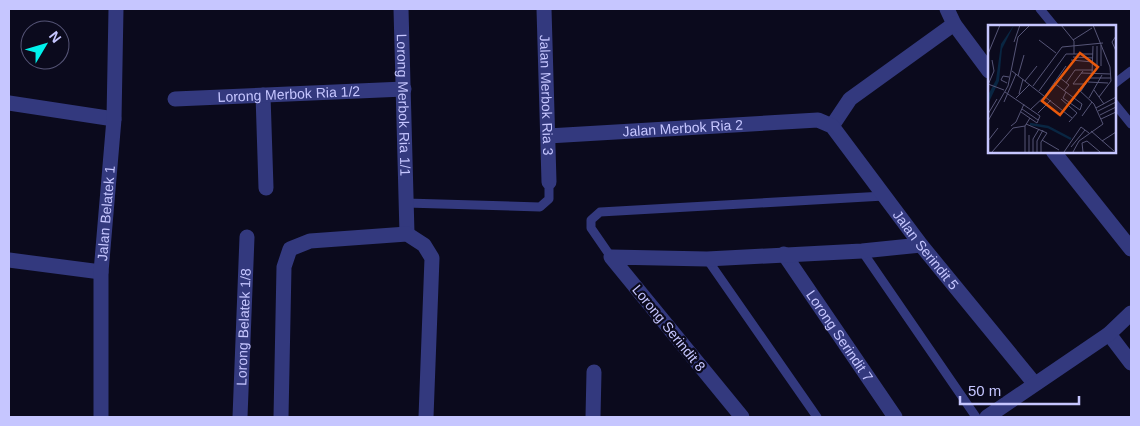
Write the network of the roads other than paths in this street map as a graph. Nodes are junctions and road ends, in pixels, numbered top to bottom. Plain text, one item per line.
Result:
1 (116, 9) edge
2 (400, 9) edge
3 (544, 9) edge
4 (947, 9) edge
5 (1040, 9) edge
6 (954, 24) junction
7 (1053, 25) edge
8 (988, 70) edge
9 (1131, 72) edge
10 (1115, 83) edge
11 (404, 89) junction
12 (263, 95) junction
13 (175, 99) dead end
14 (9, 103) edge
15 (1115, 104) edge
16 (114, 119) junction
17 (825, 123) junction
18 (1131, 124) edge
19 (548, 136) junction
20 (1054, 152) edge
21 (549, 182) joint
22 (266, 188) dead end
23 (884, 196) junction
24 (406, 203) junction
25 (407, 234) junction
26 (248, 237) dead end
27 (921, 245) junction
28 (1131, 249) edge
29 (862, 251) junction
30 (784, 254) junction
31 (612, 257) junction
32 (707, 259) junction
33 (9, 260) edge
34 (101, 272) junction
35 (1131, 313) edge
36 (1109, 334) junction
37 (1131, 363) edge
38 (594, 372) dead end
39 (1034, 383) junction
40 (101, 417) edge
41 (240, 417) edge
42 (280, 417) edge
43 (426, 417) edge
44 (593, 417) edge
45 (742, 417) edge
46 (817, 417) edge
47 (895, 417) edge
48 (976, 417) edge
49 (986, 417) edge

1 - 16 street, Jalan Belatek 1
2 - 11 street, Lorong Merbok Ria 1/1
3 - 19 street, Jalan Merbok Ria 3
4 - 6 street
5 - 7 lane
6 - 8 street
6 - 17 street
9 - 10 lane
11 - 12 street, Lorong Merbok Ria 1/2
11 - 24 street, Lorong Merbok Ria 1/1
12 - 13 street, Lorong Merbok Ria 1/2
12 - 22 street
14 - 16 street
15 - 18 lane
16 - 34 street, Jalan Belatek 1
17 - 19 street, Jalan Merbok Ria 2
17 - 23 street, Jalan Serindit 5
19 - 21 street, Jalan Merbok Ria 3
20 - 28 street
21 - 24 lane
23 - 27 street, Jalan Serindit 5
23 - 31 lane
24 - 25 street, Lorong Merbok Ria 1/1
25 - 42 street
25 - 43 street
26 - 41 street, Lorong Belatek 1/8
27 - 29 street
27 - 39 street, Jalan Serindit 5
29 - 30 street
29 - 48 lane
30 - 32 street
30 - 47 street, Lorong Serindit 7
31 - 32 street
31 - 45 street, Lorong Serindit 8
32 - 46 lane
33 - 34 street
34 - 40 street, Jalan Belatek 1
35 - 36 street
36 - 37 street
36 - 39 street
38 - 44 street
39 - 49 street

